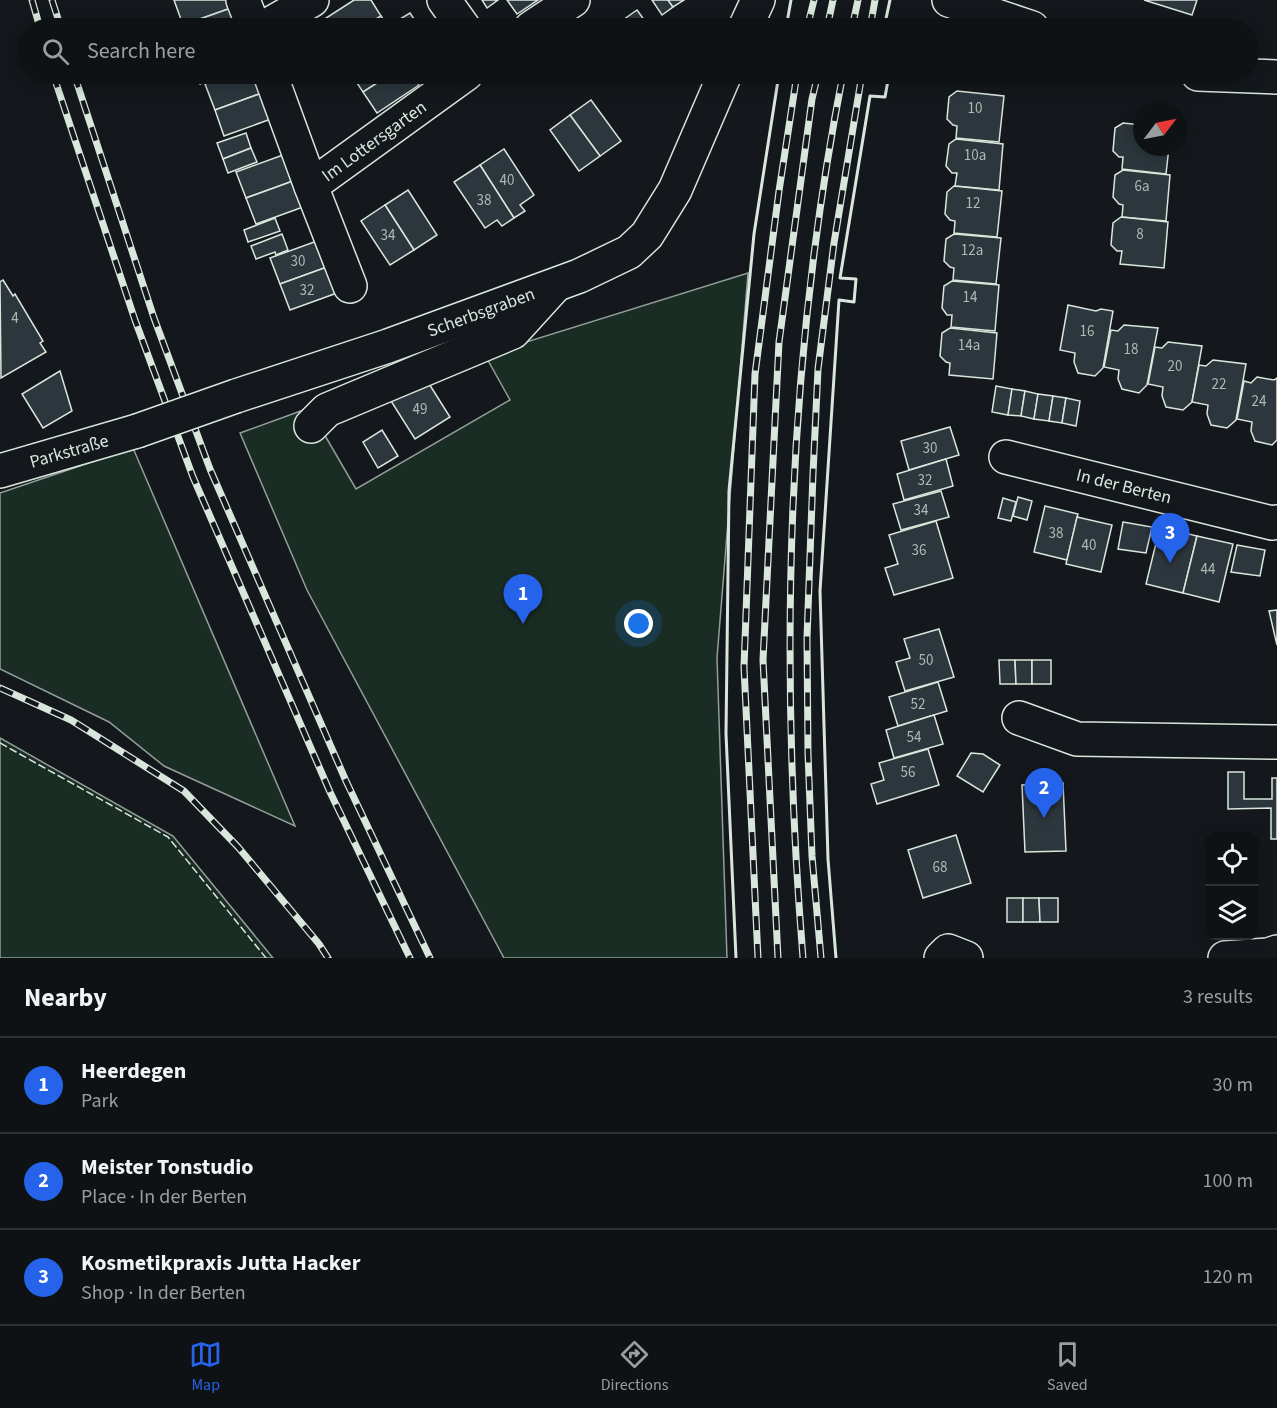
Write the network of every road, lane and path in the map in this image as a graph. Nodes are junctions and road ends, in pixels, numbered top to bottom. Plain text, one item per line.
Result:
1 (243, 0) edge
2 (312, 0) edge
3 (444, 0) edge
4 (573, 0) edge
5 (758, 0) edge
6 (962, 2) edge
7 (250, 18) edge
8 (280, 18) edge
9 (457, 18) edge
10 (546, 18) edge
11 (750, 18) edge
12 (1005, 18) edge
13 (1259, 76) edge
14 (1277, 77) edge
15 (274, 84) edge
16 (452, 84) edge
17 (721, 84) edge
18 (311, 186) junction
19 (556, 284) junction
20 (350, 286) dead end
21 (311, 426) dead end
22 (137, 431) joint
23 (1006, 457) dead end
24 (0, 471) edge
25 (1277, 522) edge
26 (1019, 718) dead end
27 (1277, 742) edge
28 (1277, 952) edge
29 (941, 958) edge
30 (966, 958) edge
31 (1225, 958) edge

1 - 7 street
2 - 8 street
3 - 9 street
4 - 10 street
5 - 11 street
6 - 12 street
13 - 14 street
15 - 18 street, Im Lottersgarten
16 - 18 street, Im Lottersgarten
17 - 19 street, Scherbsgraben
18 - 20 street, Im Lottersgarten
19 - 21 street
19 - 22 street, Scherbsgraben, bridge
22 - 24 street, Parkstraße
23 - 25 street, In der Berten
26 - 27 street
28 - 31 street
29 - 30 street

